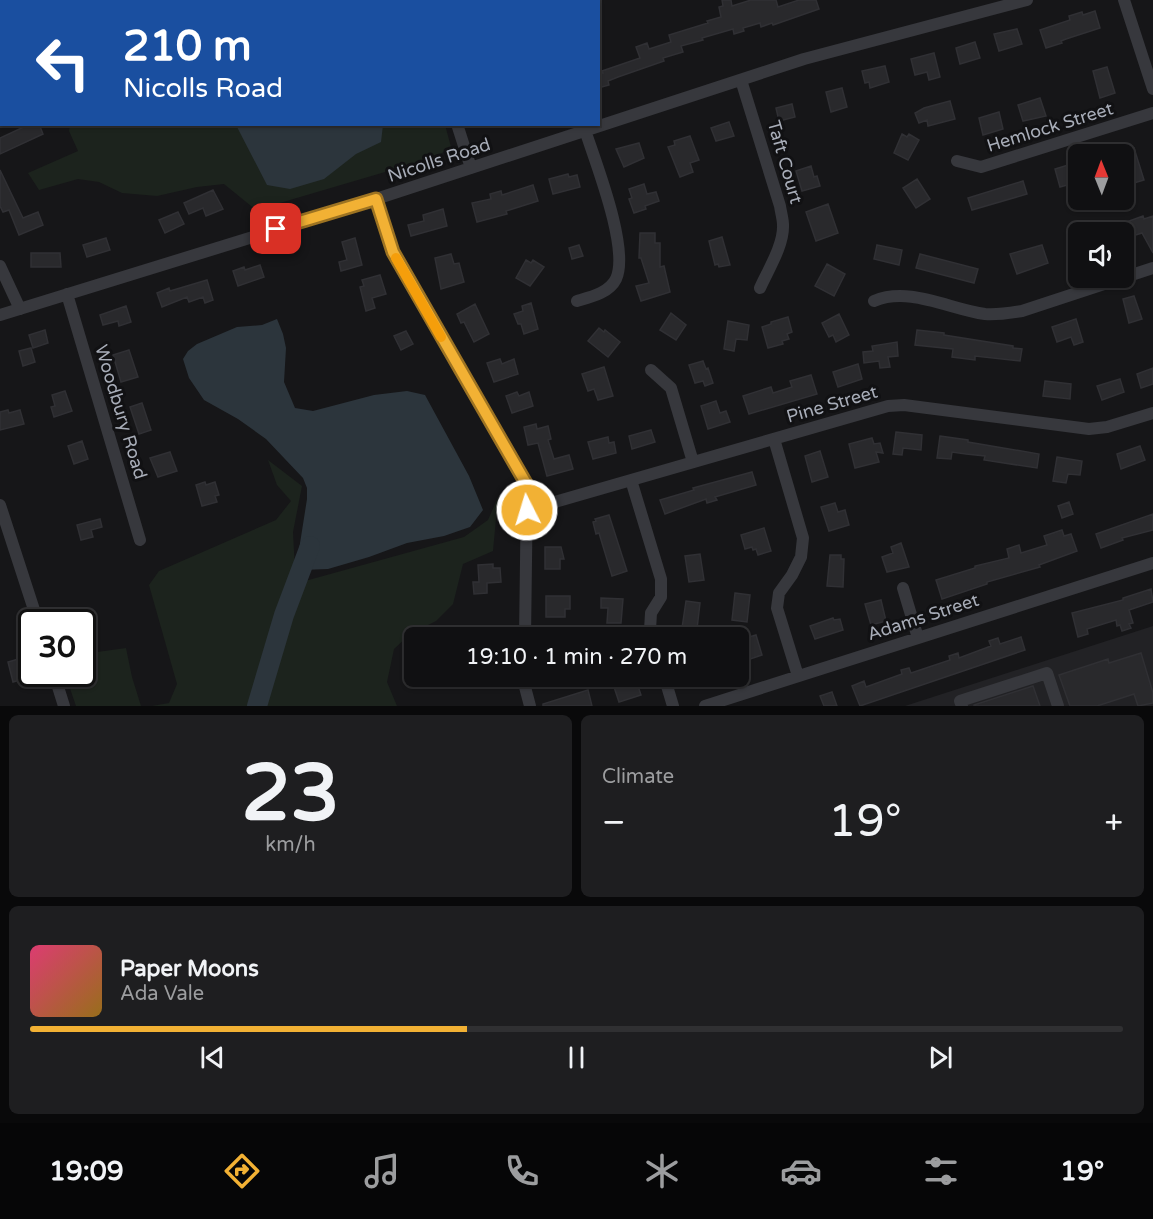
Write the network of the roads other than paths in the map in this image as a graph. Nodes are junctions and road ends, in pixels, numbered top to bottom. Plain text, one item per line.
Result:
1 (1027, 0) edge
2 (1124, 0) edge
3 (741, 80) junction
4 (1153, 89) edge
5 (1153, 113) edge
6 (600, 125) edge
7 (458, 126) edge
8 (597, 126) edge
9 (585, 130) junction
10 (957, 161) dead end
11 (471, 168) junction
12 (376, 199) junction
13 (0, 266) edge
14 (1153, 268) edge
15 (760, 288) dead end
16 (67, 294) junction
17 (577, 301) dead end
18 (874, 301) dead end
19 (20, 309) junction
20 (0, 315) edge
21 (651, 370) dead end
22 (1153, 413) edge
23 (774, 439) junction
24 (693, 462) junction
25 (631, 480) junction
26 (0, 505) edge
27 (527, 510) junction
28 (141, 540) dead end
29 (1153, 563) edge
30 (903, 588) dead end
31 (34, 609) edge
32 (525, 627) edge
33 (650, 627) edge
34 (918, 638) junction
35 (798, 676) junction
36 (58, 687) edge
37 (525, 687) edge
38 (667, 687) edge
39 (64, 706) edge
40 (530, 706) edge
41 (673, 706) edge
42 (705, 706) edge
43 (962, 706) edge
44 (1058, 706) edge

1 - 3 street, Nicolls Road
2 - 4 street
3 - 6 street, Nicolls Road
3 - 15 street, Taft Court
5 - 10 street, Hemlock Street
7 - 11 street
8 - 9 street, Nicolls Road
9 - 11 street, Nicolls Road
9 - 17 street
11 - 12 street, Nicolls Road
12 - 16 street, Nicolls Road
12 - 27 street
13 - 19 street
14 - 18 street
16 - 19 street, Nicolls Road
16 - 28 street, Woodbury Road
19 - 20 street, Nicolls Road
21 - 24 street
22 - 23 street, Pine Street
23 - 24 street, Pine Street
23 - 35 street
24 - 25 street, Pine Street
25 - 27 street, Pine Street
25 - 33 street
26 - 31 street
27 - 32 street
29 - 34 street, Adams Street
30 - 34 street
34 - 35 street, Adams Street
35 - 42 street, Adams Street
36 - 39 street
37 - 40 street
38 - 41 street
43 - 44 street

